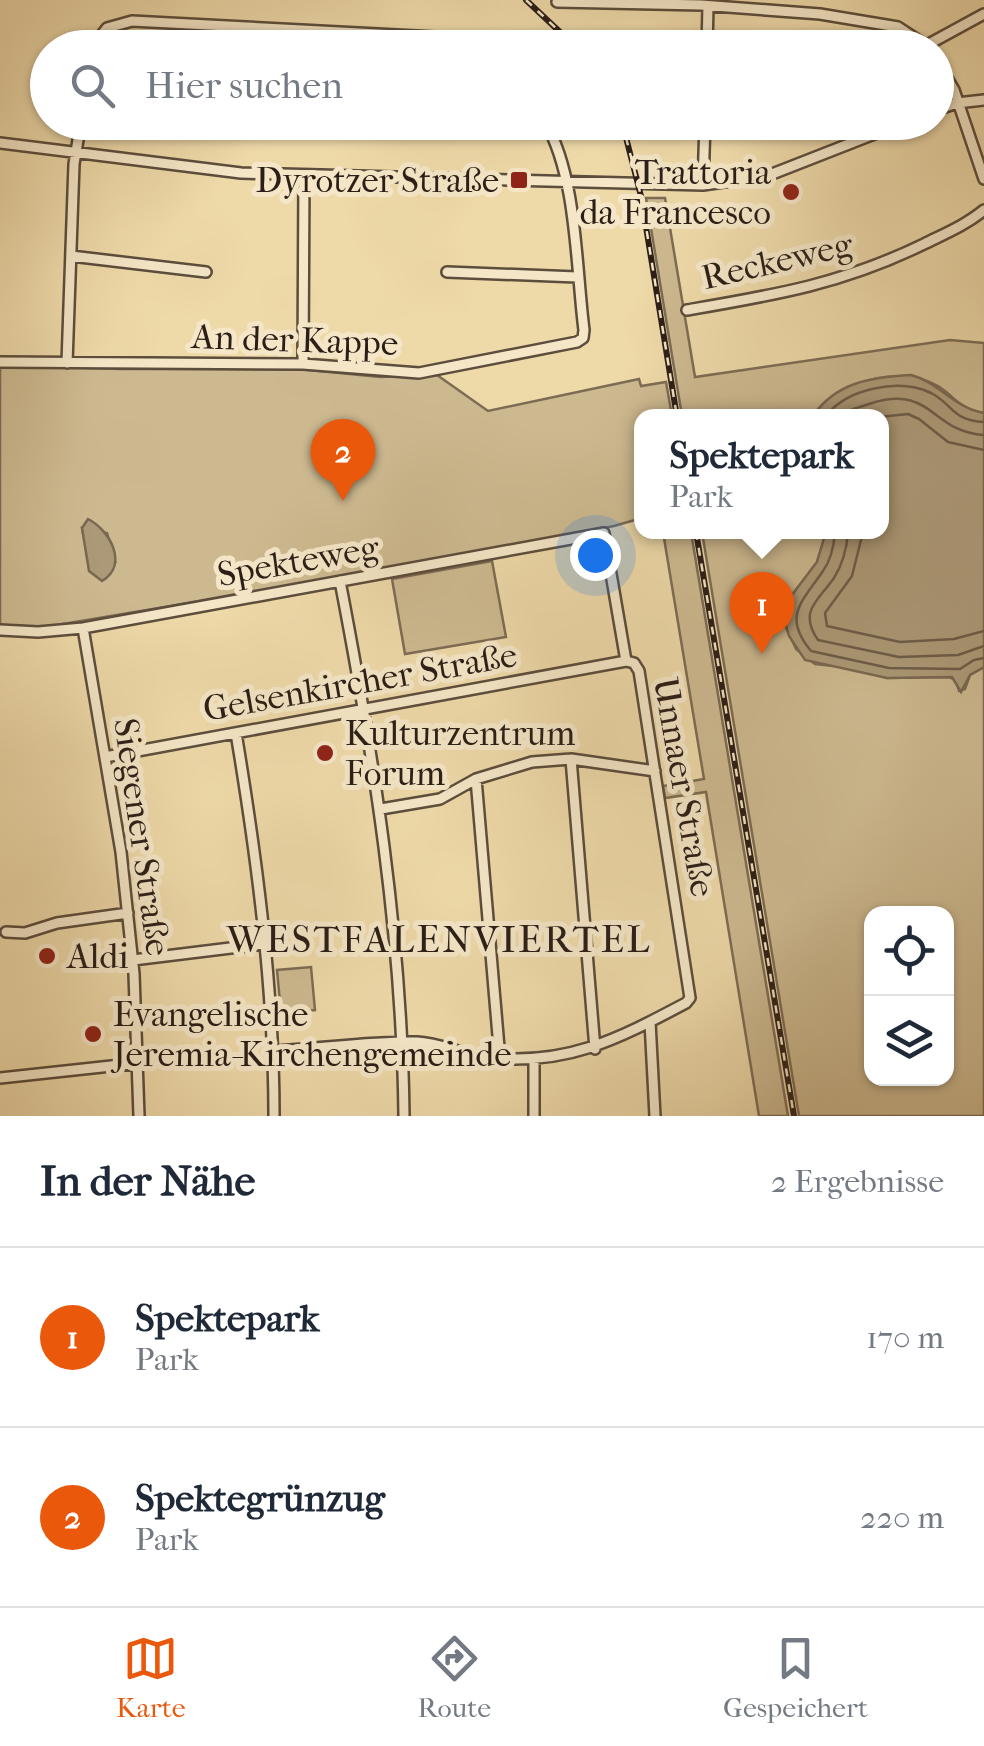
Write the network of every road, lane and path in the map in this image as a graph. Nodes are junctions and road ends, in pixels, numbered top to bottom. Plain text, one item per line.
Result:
1 (557, 2) dead end
2 (708, 6) junction
3 (984, 14) edge
4 (104, 30) edge
5 (302, 30) edge
6 (707, 30) edge
7 (905, 30) edge
8 (954, 31) edge
9 (954, 95) edge
10 (984, 100) edge
11 (958, 103) junction
12 (954, 104) edge
13 (79, 140) edge
14 (555, 140) edge
15 (704, 140) edge
16 (859, 140) edge
17 (0, 143) edge
18 (77, 155) junction
19 (304, 175) junction
20 (984, 179) edge
21 (567, 181) junction
22 (703, 185) junction
23 (984, 210) edge
24 (71, 256) junction
25 (206, 272) dead end
26 (447, 272) dead end
27 (577, 277) junction
28 (687, 310) dead end
29 (0, 362) edge
30 (67, 363) junction
31 (303, 364) junction
32 (604, 533) joint
33 (340, 581) junction
34 (83, 628) junction
35 (0, 630) edge
36 (626, 661) junction
37 (364, 708) junction
38 (236, 732) junction
39 (105, 757) junction
40 (571, 759) junction
41 (656, 771) junction
42 (476, 779) junction
43 (381, 809) junction
44 (128, 913) junction
45 (6, 932) dead end
46 (263, 944) junction
47 (133, 960) junction
48 (650, 1022) junction
49 (402, 1042) junction
50 (595, 1048) junction
51 (272, 1051) junction
52 (500, 1059) junction
53 (534, 1060) junction
54 (139, 1063) junction
55 (0, 1078) edge
56 (139, 1116) edge
57 (274, 1116) edge
58 (404, 1116) edge
59 (534, 1116) edge
60 (656, 1116) edge

1 - 2 street
2 - 6 street
2 - 7 street
3 - 8 street
4 - 5 street
9 - 11 street
10 - 11 street
11 - 12 street
11 - 20 street
13 - 18 street
14 - 21 street
15 - 22 street
16 - 22 street
17 - 18 street
18 - 19 street
18 - 24 street
19 - 21 street
19 - 31 street
21 - 22 street
21 - 27 street
23 - 28 street, Reckeweg
24 - 25 street
24 - 30 street
26 - 27 street
27 - 31 street, An der Kappe
29 - 30 street, An der Kappe
30 - 31 street, An der Kappe
32 - 33 street, Spekteweg
32 - 36 street, Unnaer Straße
33 - 34 street, Spekteweg
33 - 37 street
34 - 35 street, Spekteweg
34 - 39 street, Siegener Straße
36 - 37 street, Gelsenkircher Straße
36 - 41 street, Unnaer Straße
37 - 38 street, Gelsenkircher Straße
37 - 43 street
38 - 39 street, Gelsenkircher Straße
38 - 46 street
39 - 44 street, Siegener Straße
40 - 41 street
40 - 42 street
40 - 50 street
41 - 48 street, Unnaer Straße
42 - 43 street
42 - 52 street
43 - 49 street
44 - 45 street
44 - 47 street, Siegener Straße
46 - 47 street
46 - 51 street
47 - 54 street, Siegener Straße
48 - 50 street
48 - 60 street
49 - 51 street
49 - 52 street
49 - 58 street
50 - 53 street
51 - 57 street
52 - 53 street
53 - 59 street
54 - 55 street
54 - 56 street, Siegener Straße

